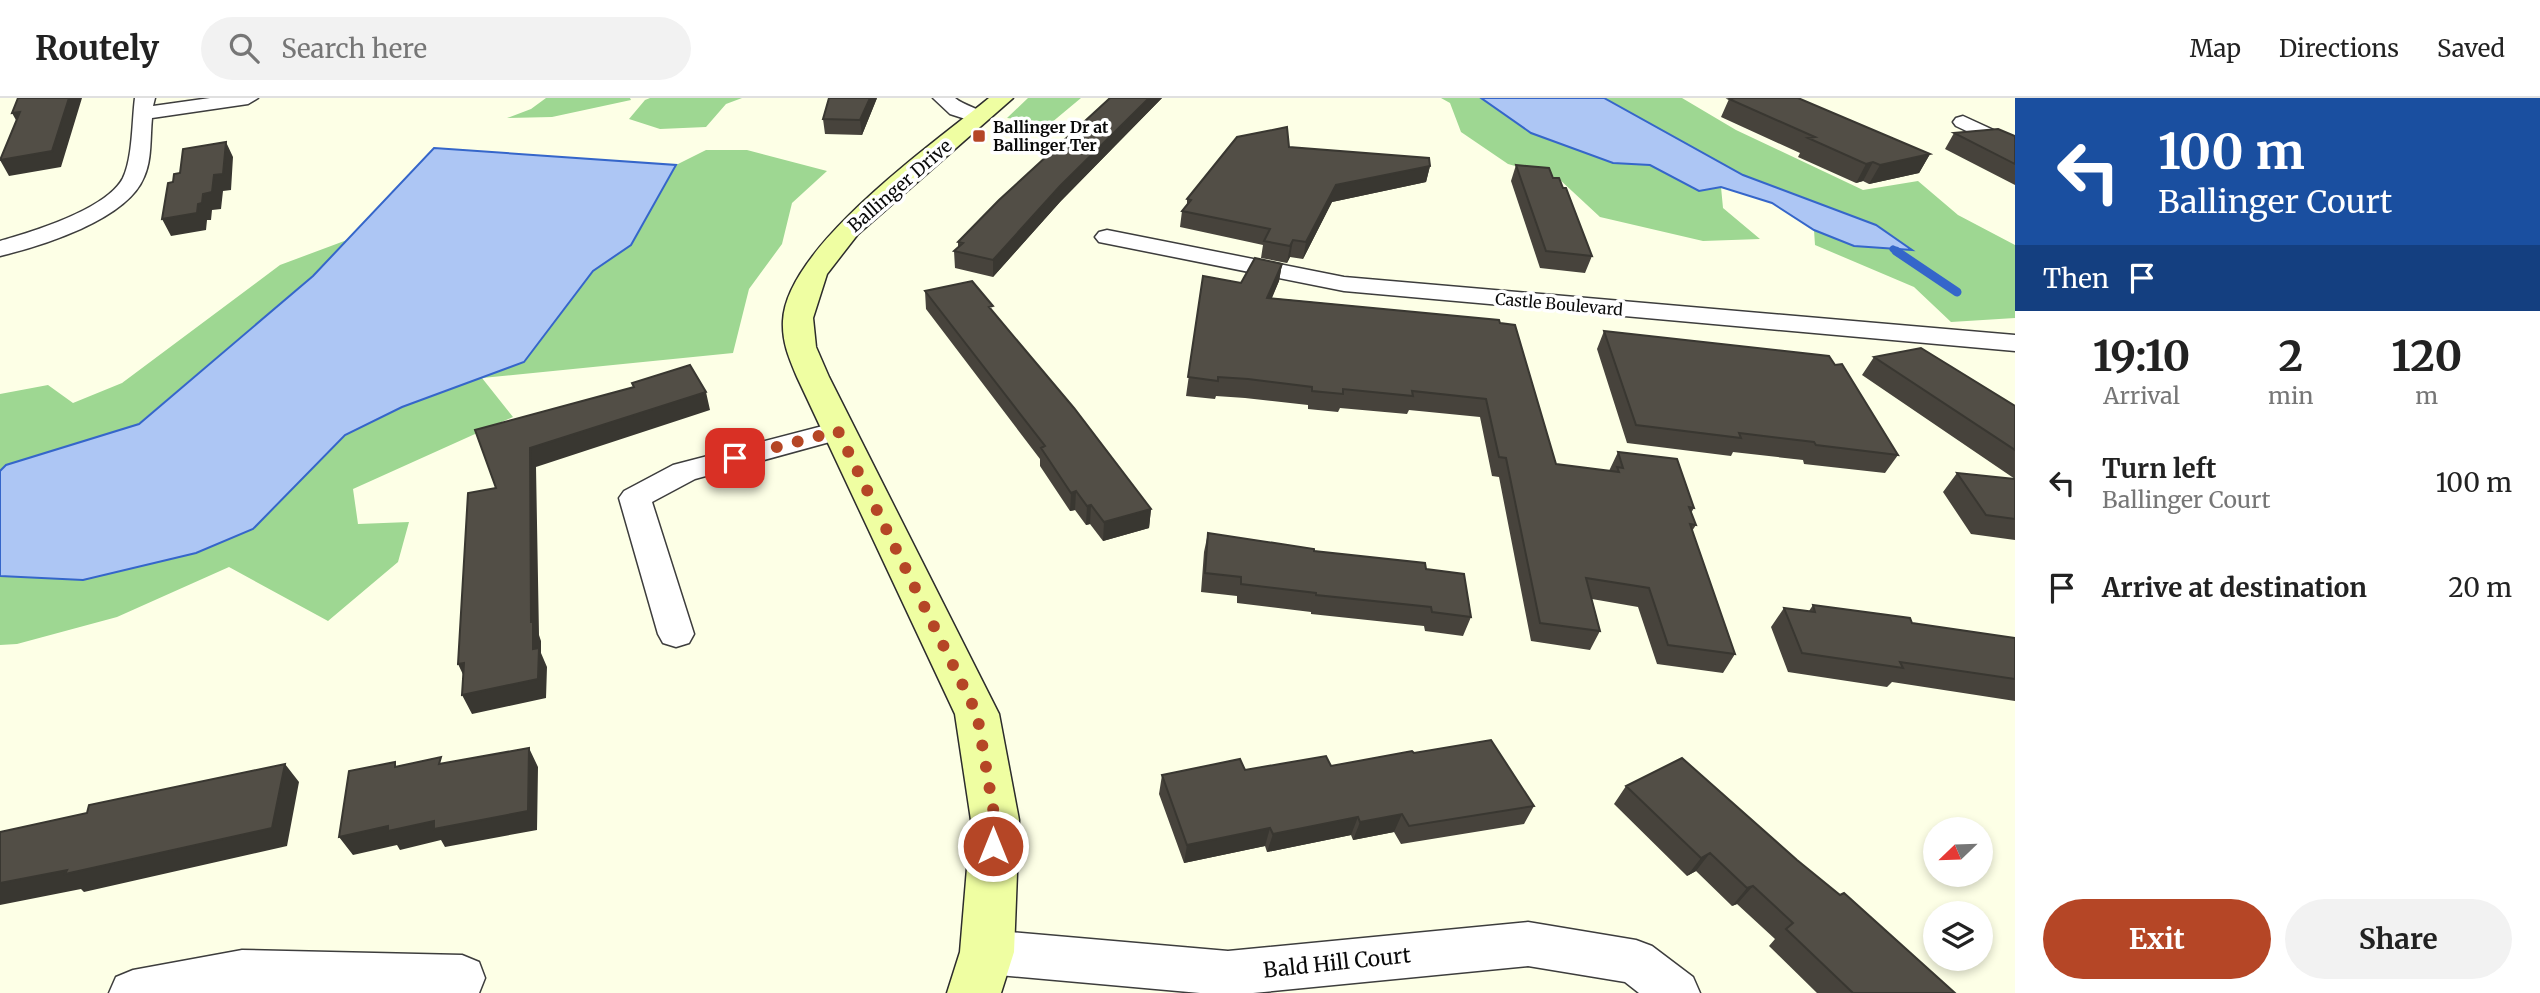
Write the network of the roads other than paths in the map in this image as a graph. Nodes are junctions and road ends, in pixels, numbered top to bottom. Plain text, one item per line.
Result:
1 (248, 98) edge
2 (943, 98) edge
3 (144, 106) edge
4 (990, 108) edge
5 (1963, 122) dead end
6 (2015, 148) edge
7 (1107, 237) dead end
8 (0, 249) edge
9 (2015, 343) edge
10 (838, 431) junction
11 (676, 634) dead end
12 (981, 972) edge
13 (463, 978) dead end
14 (133, 993) edge
15 (1676, 993) edge

1 - 3 street
2 - 4 street
3 - 8 street
4 - 10 street, Ballinger Drive
5 - 6 street
7 - 9 street, Castle Boulevard
10 - 11 street
10 - 12 street, Ballinger Drive
12 - 15 street, Bald Hill Court
13 - 14 street

